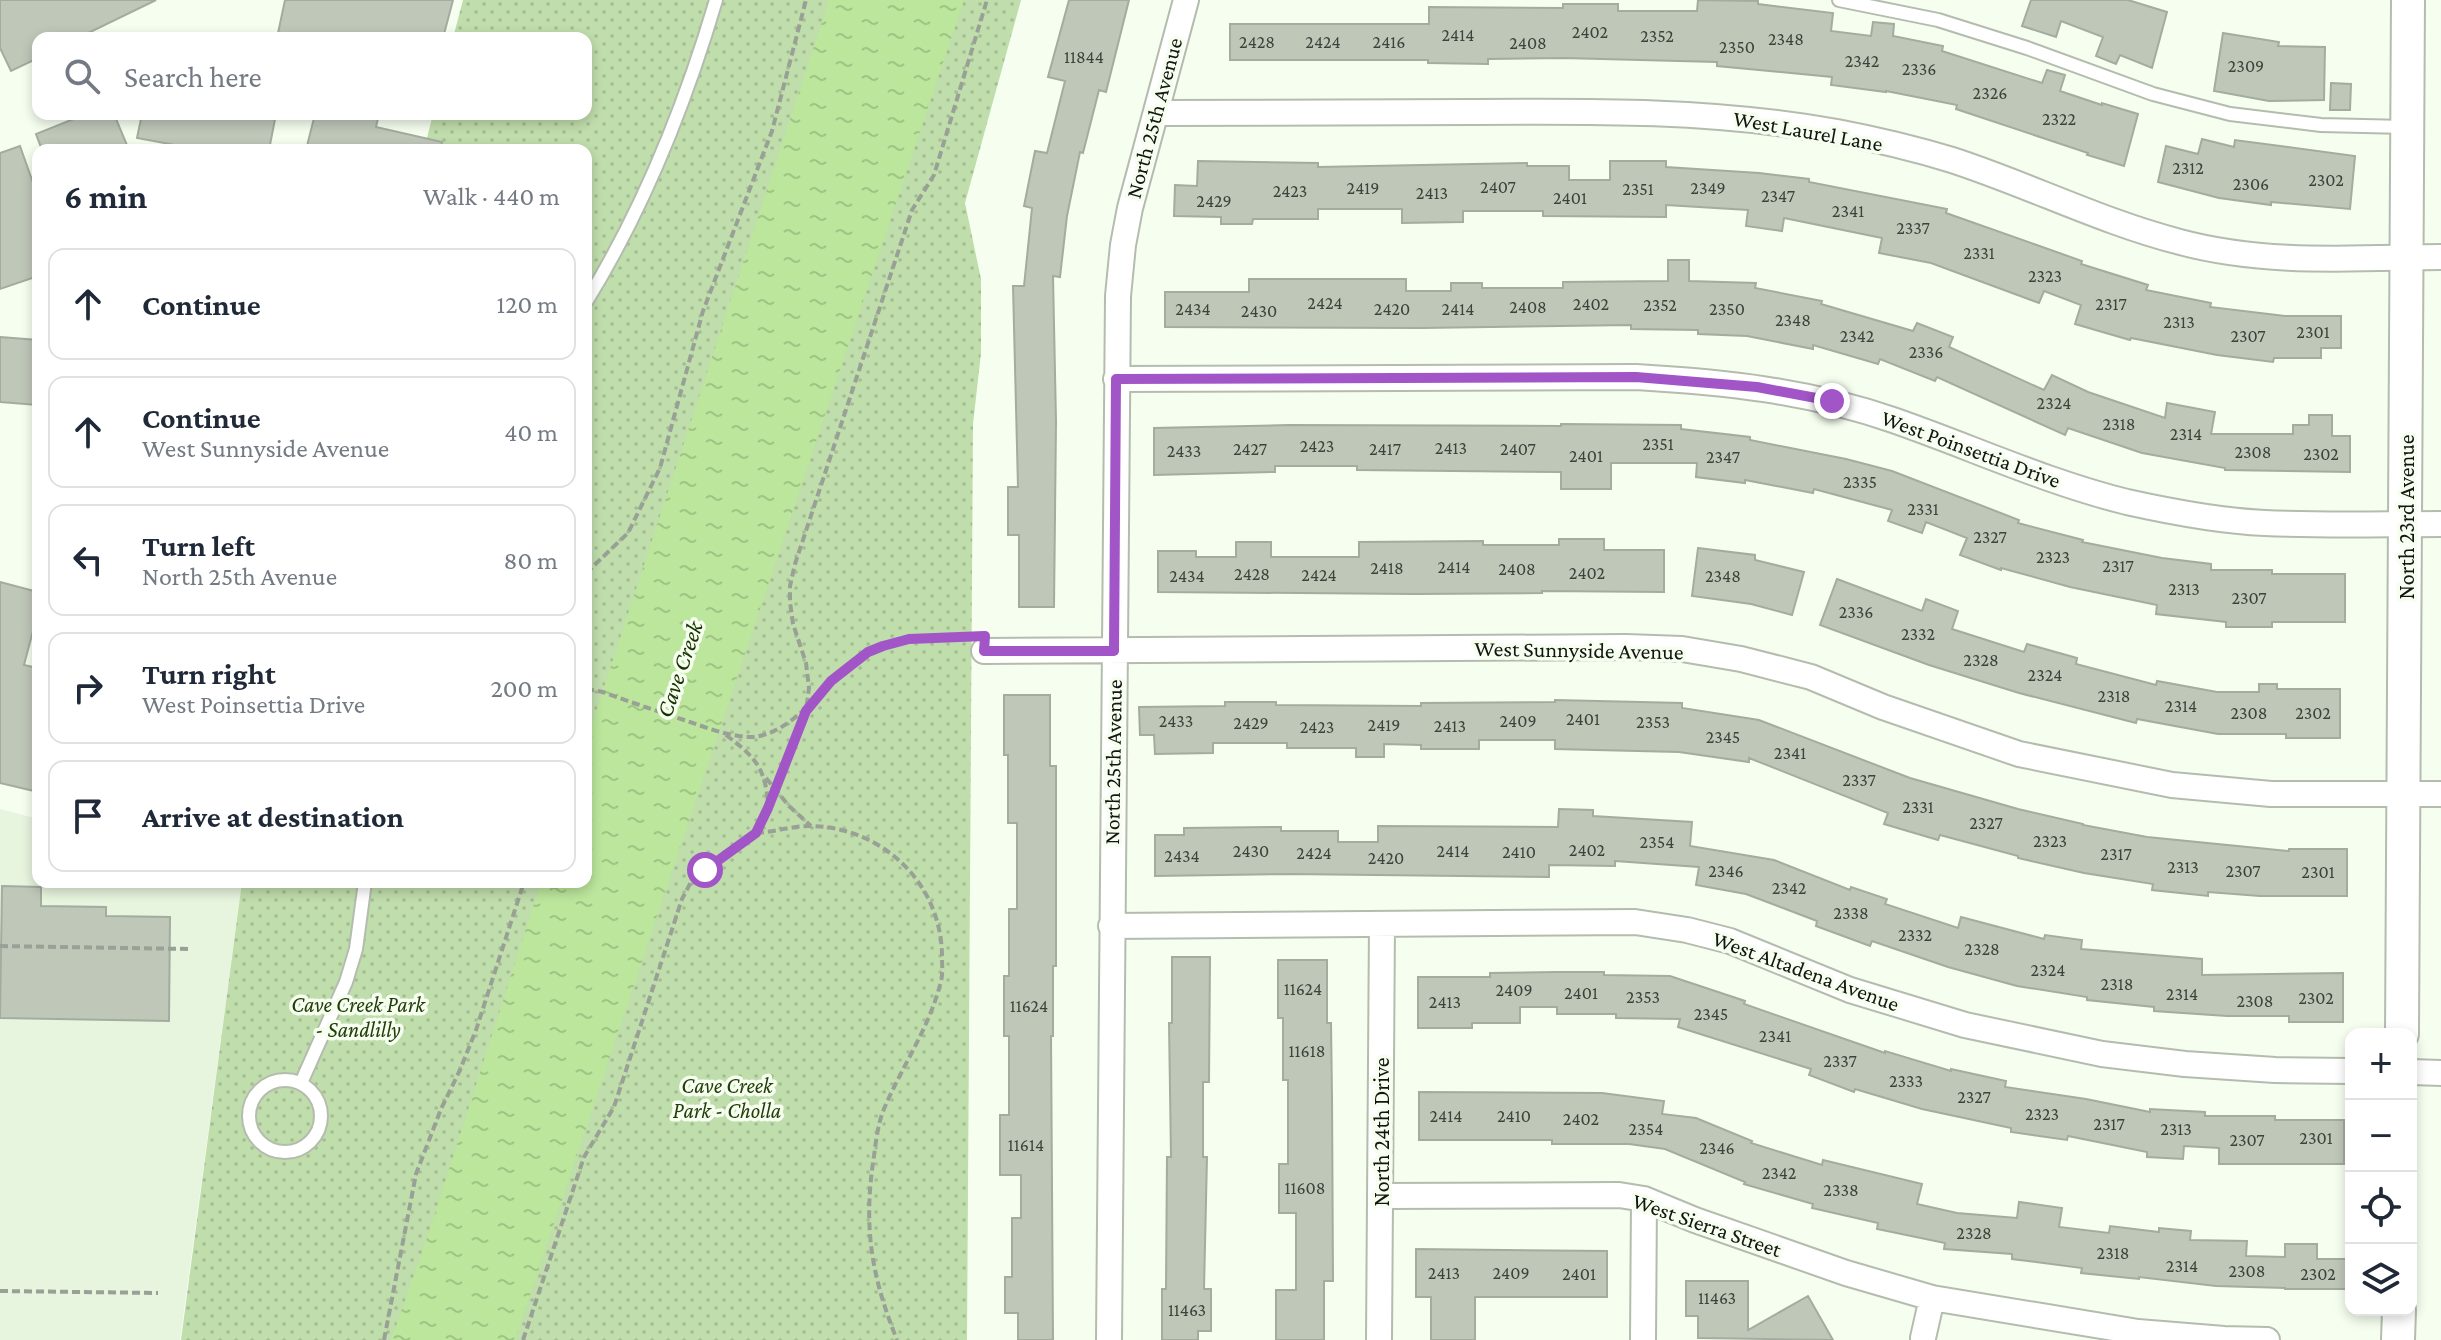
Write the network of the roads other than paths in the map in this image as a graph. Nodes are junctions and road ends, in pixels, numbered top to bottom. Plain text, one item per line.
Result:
1 (716, 0) edge
2 (1186, 0) edge
3 (1839, 0) edge
4 (2408, 0) edge
5 (1157, 113) junction
6 (2408, 127) junction
7 (2441, 257) edge
8 (2407, 258) junction
9 (592, 291) edge
10 (1116, 379) junction
11 (2406, 524) junction
12 (2441, 524) edge
13 (984, 651) road end
14 (1114, 651) junction
15 (2405, 794) junction
16 (2441, 794) edge
17 (364, 888) edge
18 (1382, 924) junction
19 (1111, 926) junction
20 (2402, 1028) edge
21 (2345, 1071) edge
22 (2417, 1072) edge
23 (2441, 1073) edge
24 (301, 1083) junction
25 (1380, 1196) junction
26 (1644, 1199) junction
27 (1932, 1298) junction
28 (2399, 1316) edge
29 (1923, 1338) dead end
30 (1109, 1340) edge
31 (1379, 1340) edge
32 (1643, 1340) edge
33 (2267, 1340) edge
34 (2398, 1340) edge

1 - 9 lane
2 - 5 street, North 25th Avenue
3 - 6 lane
4 - 6 street, North 23rd Avenue
5 - 8 street, West Laurel Lane
5 - 10 street, North 25th Avenue
6 - 8 street, North 23rd Avenue
7 - 8 street, West Laurel Lane
8 - 11 street, North 23rd Avenue
10 - 11 street, West Poinsettia Drive
10 - 14 street, North 25th Avenue
11 - 12 street, West Poinsettia Drive
11 - 15 street, North 23rd Avenue
13 - 14 street, West Sunnyside Avenue
14 - 15 street, West Sunnyside Avenue
14 - 19 street, North 25th Avenue
15 - 16 street, West Sunnyside Avenue
15 - 20 street, North 23rd Avenue
17 - 24 lane
18 - 19 street, West Altadena Avenue
18 - 21 street, West Altadena Avenue
18 - 25 street, North 24th Drive
19 - 30 street, North 25th Avenue
22 - 23 street
24 - 24 lane
25 - 26 street, West Sierra Street
25 - 31 street, North 24th Drive
26 - 27 street, West Sierra Street
26 - 32 street
27 - 29 street
27 - 33 street, West Sierra Street
28 - 34 street

